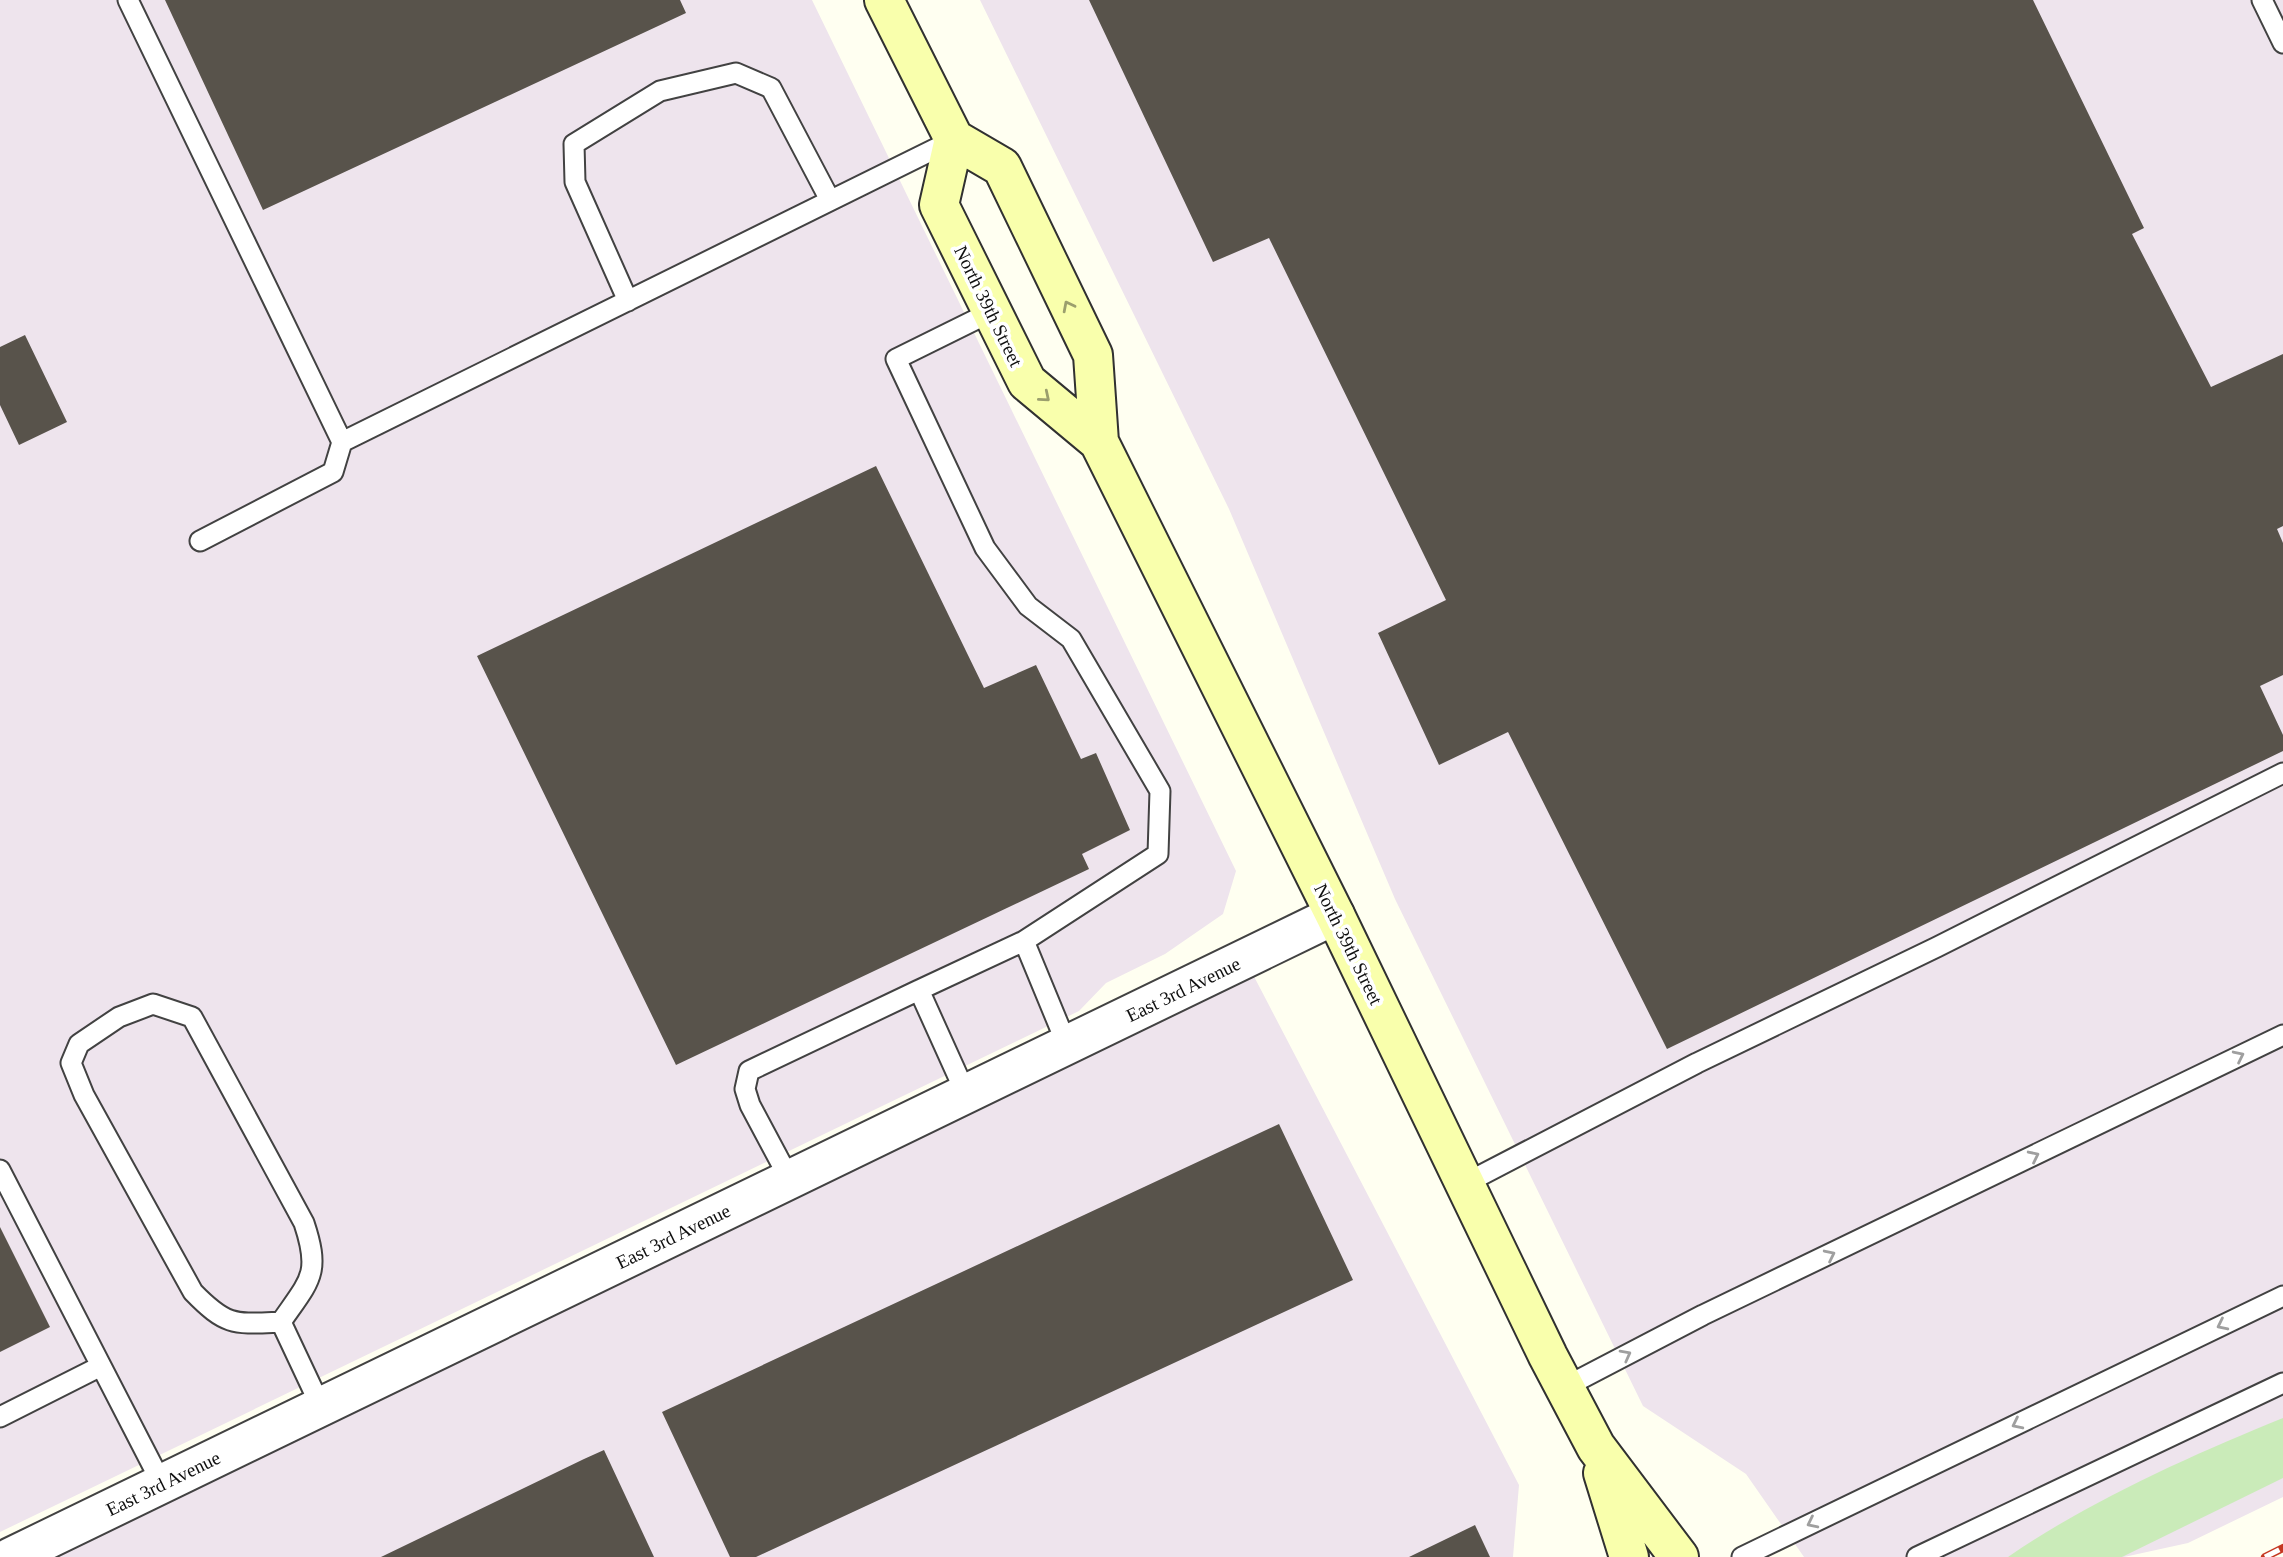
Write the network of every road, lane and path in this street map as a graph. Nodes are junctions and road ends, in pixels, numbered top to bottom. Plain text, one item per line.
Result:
1 (128, 0) edge
2 (884, 0) edge
3 (2263, 0) edge
4 (2283, 43) edge
5 (954, 139) junction
6 (830, 200) junction
7 (628, 301) junction
8 (991, 312) junction
9 (342, 442) junction
10 (1099, 442) junction
11 (200, 541) dead end
12 (2283, 772) edge
13 (1335, 915) junction
14 (1024, 941) junction
15 (919, 990) junction
16 (2283, 1035) edge
17 (1067, 1045) junction
18 (966, 1094) junction
19 (0, 1170) edge
20 (790, 1180) junction
21 (1466, 1183) junction
22 (2283, 1296) edge
23 (281, 1322) junction
24 (101, 1366) junction
25 (2283, 1383) edge
26 (1565, 1387) junction
27 (321, 1407) junction
28 (0, 1417) edge
29 (1596, 1447) junction
30 (162, 1484) junction
31 (10, 1557) edge
32 (1629, 1557) edge
33 (1678, 1557) edge
34 (1742, 1557) edge
35 (1917, 1557) edge

1 - 9 lane
2 - 5 main road
3 - 4 lane
5 - 6 lane
5 - 8 main road, North 39th Street
10 -> 5 main road, North 39th Street
6 - 7 lane
6 - 7 lane
7 - 9 lane
8 -> 10 main road, North 39th Street
8 - 14 lane
9 - 11 lane
10 - 13 main road, North 39th Street
12 - 21 lane
13 - 17 street, East 3rd Avenue
13 - 21 main road, North 39th Street
14 - 15 lane
14 - 17 lane
15 - 18 lane
15 - 20 lane
26 -> 16 lane
17 - 18 street, East 3rd Avenue
18 - 20 street, East 3rd Avenue
19 - 24 lane
20 - 27 street, East 3rd Avenue
21 - 26 main road, North 39th Street
22 -> 34 lane
23 - 23 lane
23 - 27 lane
24 - 28 lane
24 - 30 lane
25 - 35 lane
26 - 29 main road, North 39th Street
27 - 30 street, East 3rd Avenue
29 - 32 main road, North 39th Street
29 - 33 main road, North 39th Street
30 - 31 street, East 3rd Avenue

